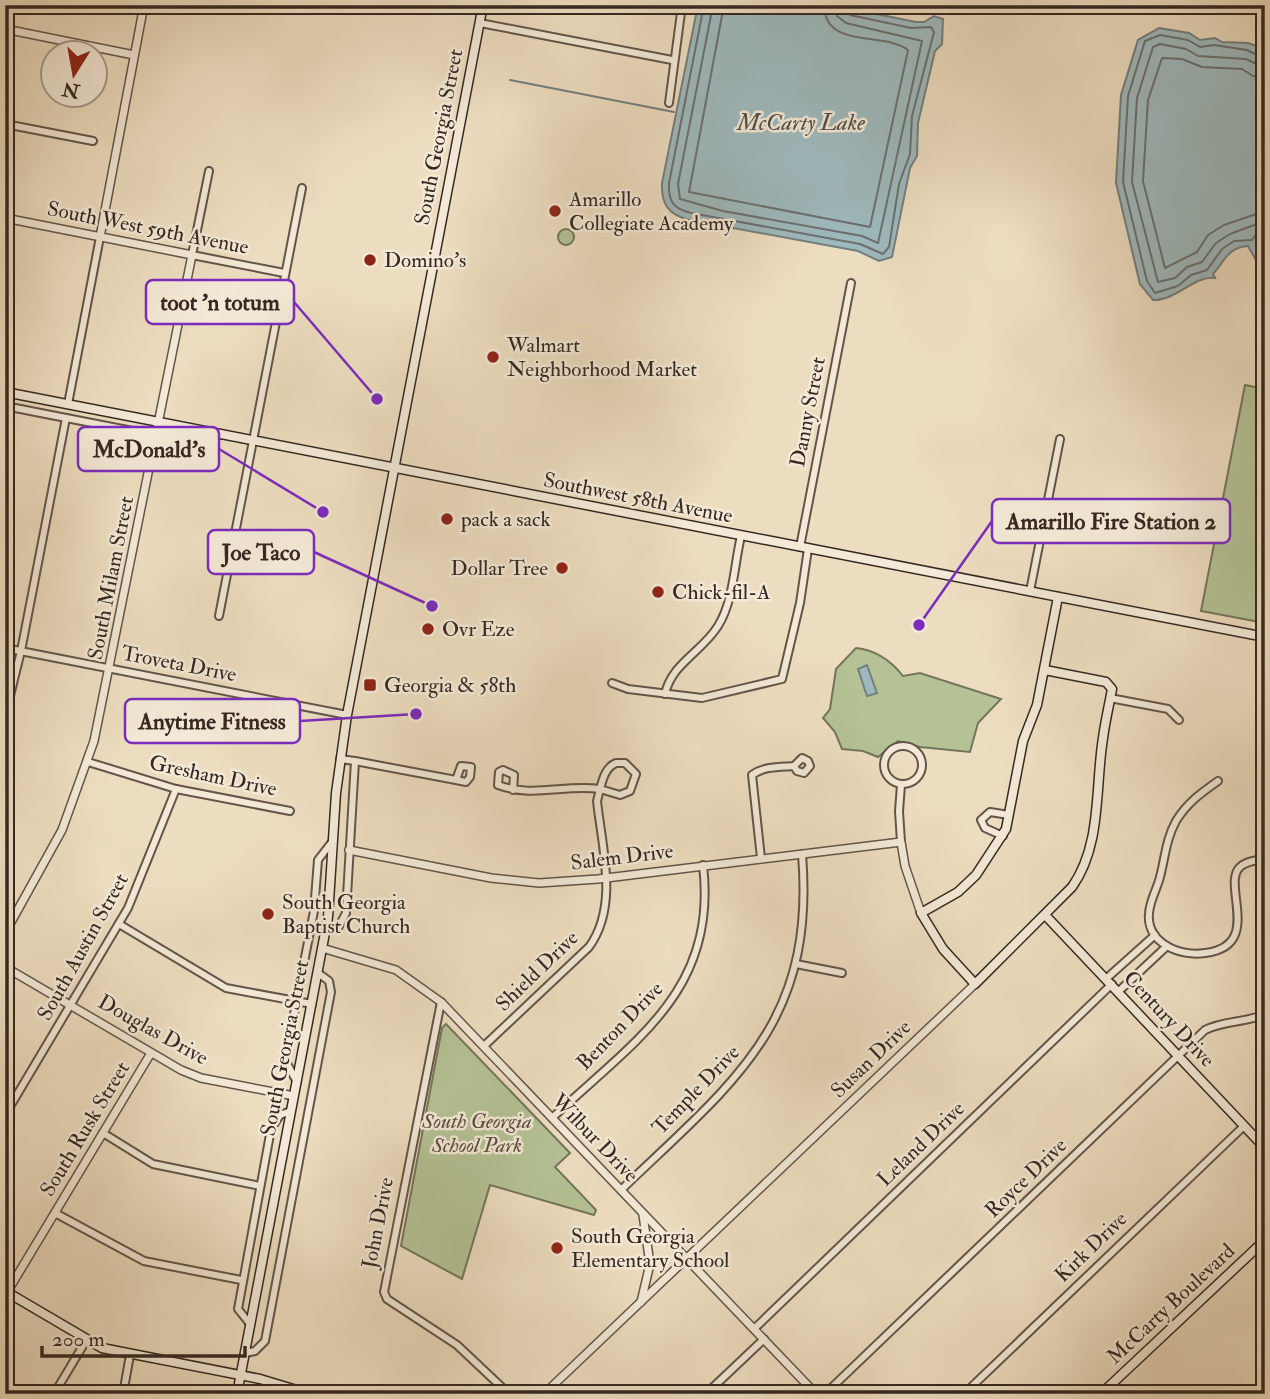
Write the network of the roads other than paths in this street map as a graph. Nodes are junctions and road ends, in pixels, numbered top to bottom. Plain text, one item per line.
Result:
1 (144, 5) edge
2 (483, 5) edge
3 (682, 5) edge
4 (480, 23) junction
5 (5, 29) edge
6 (134, 55) junction
7 (672, 61) junction
8 (668, 103) dead end
9 (5, 124) edge
10 (93, 141) dead end
11 (209, 171) dead end
12 (302, 188) dead end
13 (7, 218) edge
14 (5, 236) edge
15 (100, 237) junction
16 (192, 255) junction
17 (284, 273) junction
18 (851, 283) dead end
19 (5, 392) edge
20 (68, 404) junction
21 (5, 406) edge
22 (66, 418) junction
23 (159, 422) junction
24 (222, 434) junction
25 (157, 435) junction
26 (1060, 439) dead end
27 (252, 440) junction
28 (395, 470) junction
29 (741, 536) junction
30 (804, 548) junction
31 (1030, 592) junction
32 (1058, 597) junction
33 (219, 616) dead end
34 (1265, 636) edge
35 (5, 648) edge
36 (21, 651) junction
37 (110, 669) junction
38 (1045, 670) junction
39 (612, 683) dead end
40 (665, 694) junction
41 (1111, 694) junction
42 (347, 715) junction
43 (5, 716) edge
44 (1179, 720) dead end
45 (340, 758) junction
46 (355, 761) junction
47 (88, 762) junction
48 (794, 766) dead end
49 (456, 780) dead end
50 (1218, 781) dead end
51 (901, 785) junction
52 (176, 789) junction
53 (600, 789) junction
54 (513, 790) dead end
55 (290, 811) dead end
56 (1009, 815) junction
57 (1003, 836) junction
58 (334, 841) junction
59 (901, 842) junction
60 (349, 850) junction
61 (802, 854) junction
62 (761, 858) junction
63 (1265, 859) edge
64 (703, 865) junction
65 (605, 878) junction
66 (921, 912) junction
67 (1046, 916) junction
68 (119, 925) junction
69 (326, 931) junction
70 (5, 933) edge
71 (1155, 935) junction
72 (1167, 946) junction
73 (322, 948) junction
74 (796, 964) junction
75 (5, 967) edge
76 (318, 973) junction
77 (842, 973) dead end
78 (1110, 981) junction
79 (975, 984) junction
80 (1119, 991) junction
81 (297, 1002) junction
82 (441, 1002) junction
83 (312, 1004) junction
84 (71, 1005) junction
85 (1265, 1014) edge
86 (484, 1046) junction
87 (151, 1053) junction
88 (1180, 1055) junction
89 (297, 1082) junction
90 (294, 1096) junction
91 (291, 1111) junction
92 (5, 1115) edge
93 (552, 1118) junction
94 (1244, 1126) junction
95 (103, 1133) junction
96 (1265, 1148) edge
97 (260, 1186) junction
98 (621, 1190) junction
99 (55, 1213) junction
100 (643, 1213) junction
101 (1265, 1240) edge
102 (687, 1258) junction
103 (241, 1280) junction
104 (6, 1293) edge
105 (640, 1303) junction
106 (250, 1324) junction
107 (754, 1329) junction
108 (87, 1339) junction
109 (764, 1339) junction
110 (245, 1353) junction
111 (130, 1355) junction
112 (240, 1375) junction
113 (236, 1393) edge
114 (54, 1394) edge
115 (123, 1394) edge
116 (310, 1394) edge
117 (509, 1394) edge
118 (544, 1394) edge
119 (706, 1394) edge
120 (816, 1394) edge
121 (825, 1394) edge
122 (964, 1394) edge
123 (1101, 1394) edge

1 - 6 street
2 - 4 main road, South Georgia Street
3 - 7 street
4 - 7 street
4 - 28 main road, South Georgia Street
5 - 6 street
6 - 15 street
7 - 8 street
9 - 10 street
11 - 16 street, South Milam Street
12 - 17 street
13 - 14 street
13 - 15 street, South West 59th Avenue
15 - 16 street, South West 59th Avenue
15 - 20 street
16 - 17 street, South West 59th Avenue
16 - 23 street, South Milam Street
17 - 27 street
18 - 30 street, Danny Street
19 - 20 main road, Southwest 58th Avenue
20 - 23 main road, Southwest 58th Avenue
21 - 22 street
22 - 25 street
22 - 36 street
23 - 24 main road, Southwest 58th Avenue
23 - 25 street, South Milam Street
24 - 25 street
24 - 27 main road, Southwest 58th Avenue
25 - 37 street, South Milam Street
26 - 31 street
27 - 28 main road, Southwest 58th Avenue
27 - 33 street
28 - 29 main road, Southwest 58th Avenue
28 - 42 main road, South Georgia Street
29 - 30 main road, Southwest 58th Avenue
29 - 40 street
30 - 31 main road, Southwest 58th Avenue
30 - 40 street, Danny Street
31 - 32 main road, Southwest 58th Avenue
32 - 34 main road, Southwest 58th Avenue
32 - 38 main road
35 - 36 street, Troveta Drive
36 - 37 street, Troveta Drive
36 - 43 street
37 - 42 street, Troveta Drive
37 - 47 street, South Milam Street
38 - 41 main road
38 - 56 main road
39 - 40 street
41 - 44 street
41 - 67 main road, Susan Drive
42 - 45 main road, South Georgia Street
45 - 46 street
45 - 58 main road, South Georgia Street
46 - 49 street
46 - 60 street
47 - 52 street, Gresham Drive
47 - 70 street, South Milam Street
48 - 62 street
50 - 71 street
51 - 51 street
51 - 59 street
52 - 55 street, Gresham Drive
52 - 68 street, South Austin Street
53 - 53 street
53 - 54 street
53 - 65 street, Shield Drive
56 - 57 main road
56 - 57 street
57 - 66 main road
58 - 69 main road, South Georgia Street
58 - 81 street
59 - 61 street, Salem Drive
59 - 66 street
60 - 65 street, Salem Drive
60 - 69 street
61 - 62 street, Salem Drive
61 - 74 street, Temple Drive
62 - 64 street, Salem Drive
63 - 72 street
64 - 65 street, Salem Drive
64 - 93 street, Benton Drive
65 - 86 street, Shield Drive
66 - 79 main road
67 - 78 main road, Century Drive
67 - 79 main road, Susan Drive
68 - 81 street
68 - 84 street, South Austin Street
69 - 73 main road, South Georgia Street
71 - 72 street
71 - 78 street, Leland Drive
72 - 80 street
73 - 76 main road, South Georgia Street
73 - 82 street, Wilbur Drive
74 - 77 street
74 - 98 street, Temple Drive
75 - 84 street, Douglas Drive
76 - 83 main road, South Georgia Street
76 - 110 street
78 - 80 main road, Century Drive
78 - 107 street, Leland Drive
79 - 102 street, Susan Drive
80 - 88 main road, Century Drive
81 - 83 street
81 - 89 street
82 - 86 street, Wilbur Drive
82 - 117 street, John Drive
83 - 89 main road, South Georgia Street
84 - 87 street, Douglas Drive
84 - 92 street, South Austin Street
85 - 88 street, Royce Drive
86 - 93 street, Wilbur Drive
87 - 90 street, Douglas Drive
87 - 95 street, South Rusk Street
88 - 94 main road, Century Drive
88 - 121 street, Royce Drive
89 - 90 main road, South Georgia Street
90 - 91 main road, South Georgia Street
91 - 97 street
91 - 106 main road, South Georgia Street
93 - 98 street, Wilbur Drive
94 - 96 main road, Century Drive
94 - 122 street, Kirk Drive
95 - 97 street
95 - 99 street, South Rusk Street
97 - 103 street
98 - 100 street, Wilbur Drive
99 - 103 street
99 - 104 street, South Rusk Street
100 - 102 street, Wilbur Drive
100 - 105 street
101 - 123 main road, McCarty Boulevard
102 - 105 street, Susan Drive
102 - 107 street, Wilbur Drive
103 - 106 street
104 - 108 main road
105 - 118 street, Susan Drive
106 - 110 main road, South Georgia Street
107 - 109 street, Wilbur Drive
108 - 111 main road
108 - 114 street
109 - 119 street
109 - 120 street, Wilbur Drive
110 - 112 main road, South Georgia Street
111 - 112 main road
111 - 115 street
112 - 113 main road, South Georgia Street
112 - 116 main road

